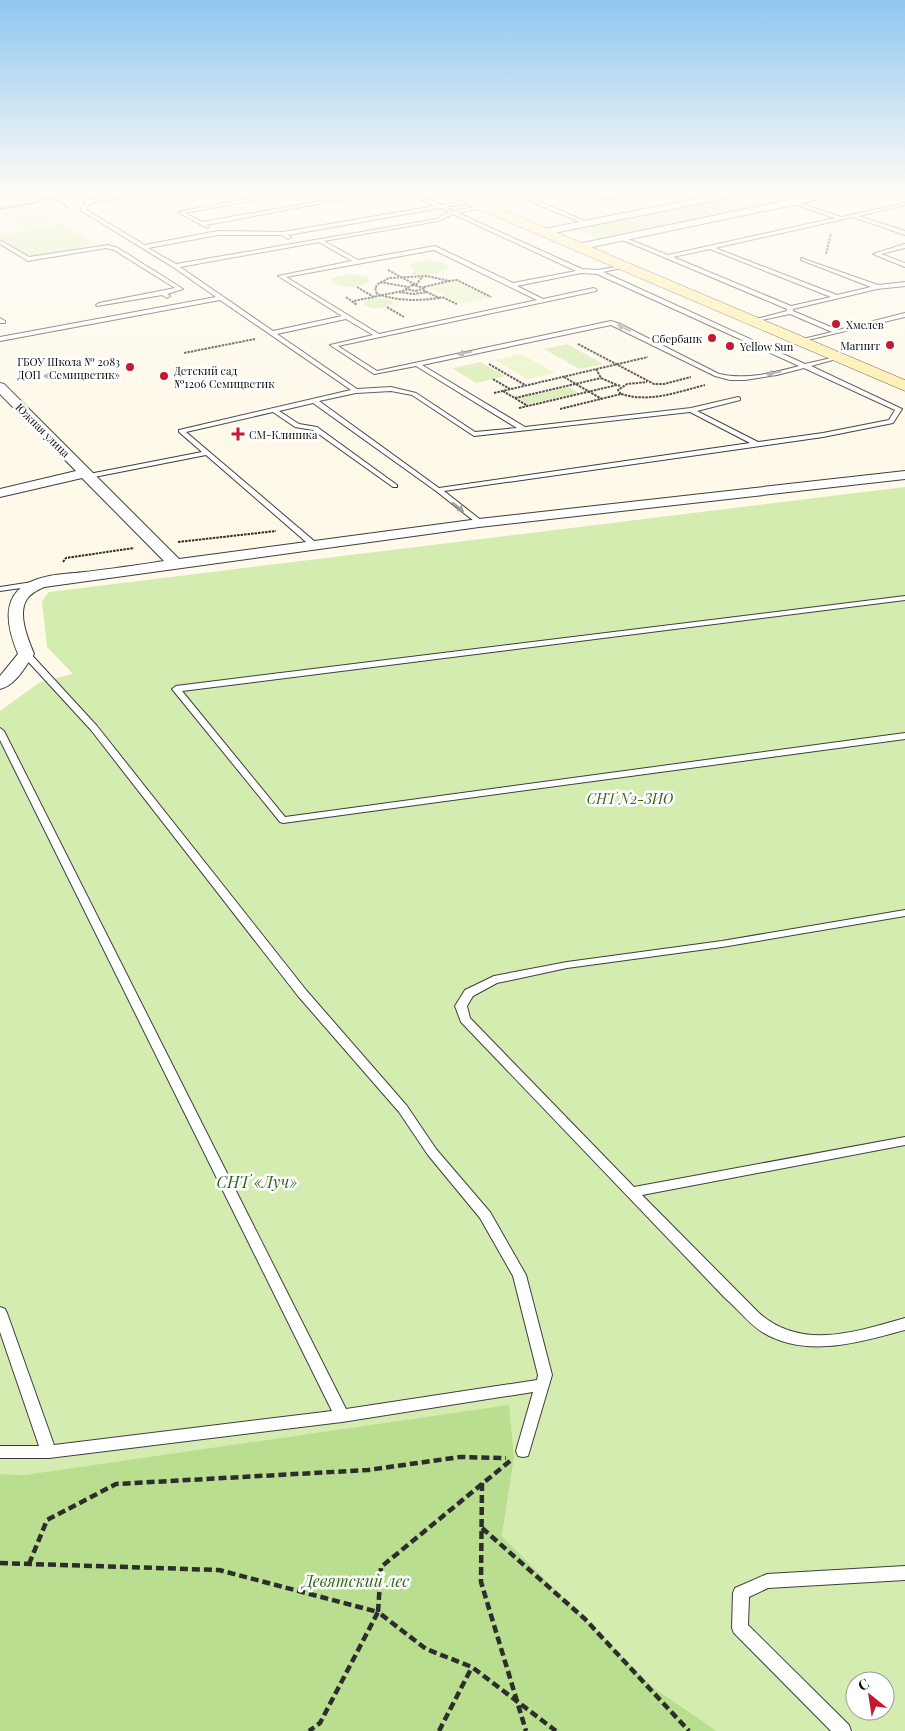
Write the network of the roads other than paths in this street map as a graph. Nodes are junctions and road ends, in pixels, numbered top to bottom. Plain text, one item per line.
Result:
1 (157, 275) edge
2 (187, 275) edge
3 (288, 275) edge
4 (491, 275) edge
5 (562, 275) edge
6 (604, 275) edge
7 (645, 275) edge
8 (709, 275) edge
9 (781, 275) edge
10 (844, 275) edge
11 (905, 284) edge
12 (512, 285) junction
13 (876, 287) junction
14 (594, 290) dead end
15 (163, 293) junction
16 (837, 296) junction
17 (221, 298) junction
18 (542, 301) junction
19 (99, 305) dead end
20 (178, 305) junction
21 (790, 310) junction
22 (905, 315) edge
23 (347, 317) junction
24 (754, 321) junction
25 (838, 332) junction
26 (274, 334) junction
27 (378, 336) junction
28 (0, 339) edge
29 (802, 341) junction
30 (838, 357) junction
31 (416, 364) junction
32 (805, 365) junction
33 (905, 386) edge
34 (0, 387) edge
35 (356, 391) junction
36 (738, 399) dead end
37 (315, 401) junction
38 (274, 410) junction
39 (691, 410) junction
40 (524, 429) junction
41 (757, 444) junction
42 (208, 453) junction
43 (88, 474) junction
44 (905, 475) edge
45 (395, 486) dead end
46 (438, 490) junction
47 (0, 493) edge
48 (479, 524) junction
49 (316, 546) junction
50 (174, 563) junction
51 (40, 583) junction
52 (0, 589) edge
53 (905, 598) edge
54 (26, 654) junction
55 (0, 684) edge
56 (0, 731) edge
57 (905, 736) edge
58 (905, 913) edge
59 (905, 1141) edge
60 (632, 1192) junction
61 (0, 1313) edge
62 (905, 1324) edge
63 (542, 1386) junction
64 (342, 1416) junction
65 (523, 1451) dead end
66 (0, 1452) edge
67 (49, 1452) junction
68 (905, 1573) edge
69 (844, 1731) edge

1 - 15 lane
2 - 17 lane
3 - 23 lane
4 - 12 lane
5 - 12 lane
6 - 32 lane
7 - 24 main road
8 - 21 lane
9 - 16 lane
10 - 13 lane
11 - 13 lane
12 - 18 lane
13 - 16 lane
14 - 18 lane
15 - 19 lane
15 - 20 lane
16 - 21 lane
17 - 20 lane
17 - 26 lane
18 - 27 lane
20 - 28 lane
21 - 24 lane
21 - 25 lane
22 - 25 lane
23 - 26 lane
23 - 27 lane
24 - 29 main road
25 - 29 lane
26 - 35 lane
27 - 31 lane
29 - 30 main road
30 - 32 lane
30 - 33 main road
32 -> 31 lane
31 - 40 lane
32 - 41 lane
34 - 43 street, Южная улица
35 - 37 lane
35 - 40 lane
36 - 39 lane
37 - 38 lane
37 - 46 lane
38 - 42 lane
38 - 45 lane
39 - 40 lane
39 - 41 lane
41 - 46 lane
42 - 43 lane
42 - 49 lane
43 - 47 street
43 - 50 street, Южная улица
44 - 48 street
46 -> 48 lane
48 - 49 street
49 - 50 street
50 - 51 street
51 - 52 lane
51 - 54 street
53 - 57 lane
54 - 55 street
54 - 63 lane
56 - 64 lane
58 - 60 lane
59 - 60 lane
60 - 62 lane
61 - 67 lane
63 - 64 lane
63 - 65 lane
64 - 67 lane
66 - 67 lane
68 - 69 lane

